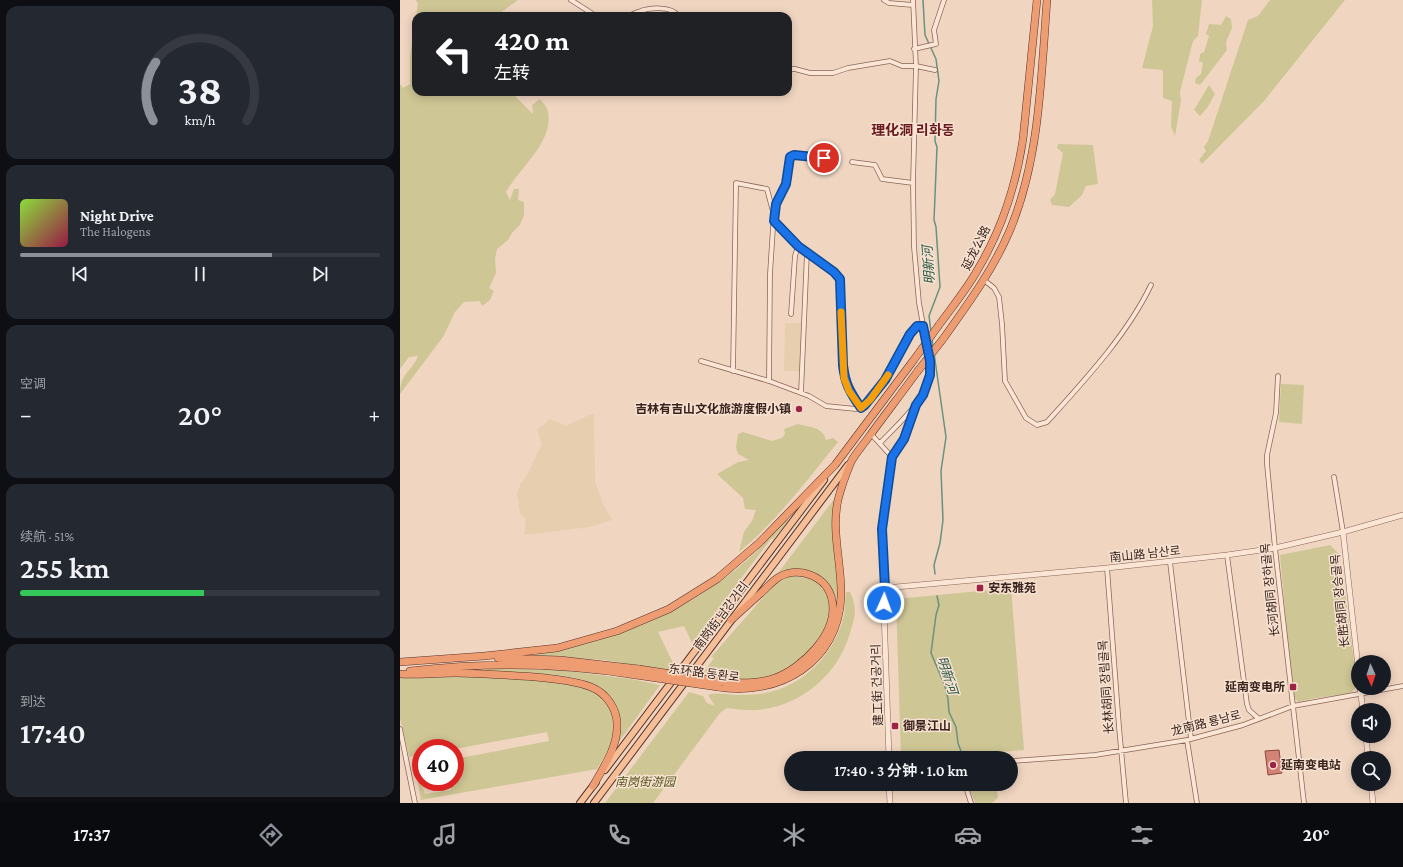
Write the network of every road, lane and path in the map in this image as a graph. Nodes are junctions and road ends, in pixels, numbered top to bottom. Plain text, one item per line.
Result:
1 (571, 0) edge
2 (884, 0) edge
3 (913, 0) edge
4 (944, 0) edge
5 (1037, 0) edge
6 (1046, 0) edge
7 (913, 5) junction
8 (590, 12) edge
9 (640, 12) edge
10 (674, 12) edge
11 (914, 49) junction
12 (916, 66) junction
13 (792, 69) edge
14 (935, 70) dead end
15 (824, 158) dead end
16 (852, 162) dead end
17 (913, 183) junction
18 (774, 212) junction
19 (774, 221) junction
20 (798, 246) junction
21 (807, 252) junction
22 (984, 280) junction
23 (1151, 285) dead end
24 (791, 314) dead end
25 (923, 326) junction
26 (701, 361) dead end
27 (733, 371) junction
28 (1278, 376) dead end
29 (885, 380) junction
30 (769, 381) junction
31 (894, 387) junction
32 (801, 393) junction
33 (916, 405) junction
34 (861, 408) junction
35 (871, 434) junction
36 (880, 443) junction
37 (892, 457) junction
38 (851, 461) junction
39 (835, 465) junction
40 (1334, 477) dead end
41 (1403, 515) edge
42 (1343, 532) junction
43 (1275, 548) junction
44 (1227, 555) junction
45 (1170, 562) junction
46 (1107, 568) junction
47 (885, 588) junction
48 (731, 620) junction
49 (1357, 655) edge
50 (484, 656) junction
51 (400, 662) edge
52 (637, 672) junction
53 (400, 673) edge
54 (720, 685) junction
55 (1403, 686) edge
56 (1391, 689) edge
57 (1361, 695) joint
58 (1362, 703) edge
59 (1293, 706) junction
60 (1259, 719) junction
61 (400, 729) edge
62 (1189, 740) junction
63 (1121, 750) junction
64 (889, 751) edge
65 (1018, 760) edge
66 (593, 786) junction
67 (890, 791) edge
68 (967, 791) edge
69 (1372, 791) edge
70 (415, 803) edge
71 (580, 803) edge
72 (594, 803) edge
73 (890, 803) edge
74 (971, 803) edge
75 (1126, 803) edge
76 (1197, 803) edge
77 (1304, 803) edge
78 (1373, 803) edge

1 - 8 street
2 - 7 street
3 - 7 street
4 - 11 street
5 - 31 highway, 延龙公路, bridge
6 - 22 highway, 延龙公路
7 - 11 street
9 - 10 street
11 - 12 street
12 - 13 street
12 - 14 street
12 - 17 street
15 - 18 street
16 - 17 street
17 - 25 street
18 - 19 street
18 - 27 street
19 - 20 street
19 - 30 street
20 - 21 street
20 - 24 street
21 - 32 street
21 - 34 street
22 - 23 street
22 - 35 highway, 延龙公路, bridge
25 - 29 street
25 - 33 street
26 - 27 street
27 - 30 street
28 - 43 street, 长河胡同 장하골목
29 - 31 street
29 - 34 street
30 - 32 street
31 - 39 highway, 延龙公路
32 - 34 street
33 - 36 street
33 - 37 street
35 - 36 street
35 - 38 highway, 延龙公路
36 - 37 street
37 - 47 street
38 - 48 main road, 南岗街 남강거리
38 - 54 highway, 东环路 동환로
39 - 50 highway
39 - 66 main road, 南岗街 남강거리
40 - 42 street
41 - 42 street, 南山路 남산로
42 - 43 street, 南山路 남산로
42 - 49 street, 长胜胡同 장승골목
43 - 44 street, 南山路 남산로
43 - 59 street, 长河胡同 장하골목
44 - 45 street, 南山路 남산로
44 - 60 street
45 - 46 street, 南山路 남산로
45 - 62 street
46 - 47 street, 南山路 남산로
46 - 63 street, 长林胡同 장림골목
47 - 64 street, 建工街 건공거리
48 - 54 highway
48 - 72 main road, 南岗街 남강거리
50 - 51 highway
50 - 52 highway
52 - 53 highway
52 - 54 highway, bridge
53 - 66 highway
55 - 56 street, 龙南路 룡남로
57 - 58 street
57 - 59 street, 龙南路 룡남로
59 - 60 street, 龙南路 룡남로
59 - 77 street, 长河胡同 장하골목
60 - 62 street, 龙南路 룡남로
61 - 70 street
62 - 63 street, 龙南路 룡남로
62 - 76 street
63 - 65 street, 龙南路 룡남로
63 - 75 street, 长林胡同 장림골목
66 - 71 main road, 南岗街 남강거리
67 - 73 street
68 - 74 street
69 - 78 street

